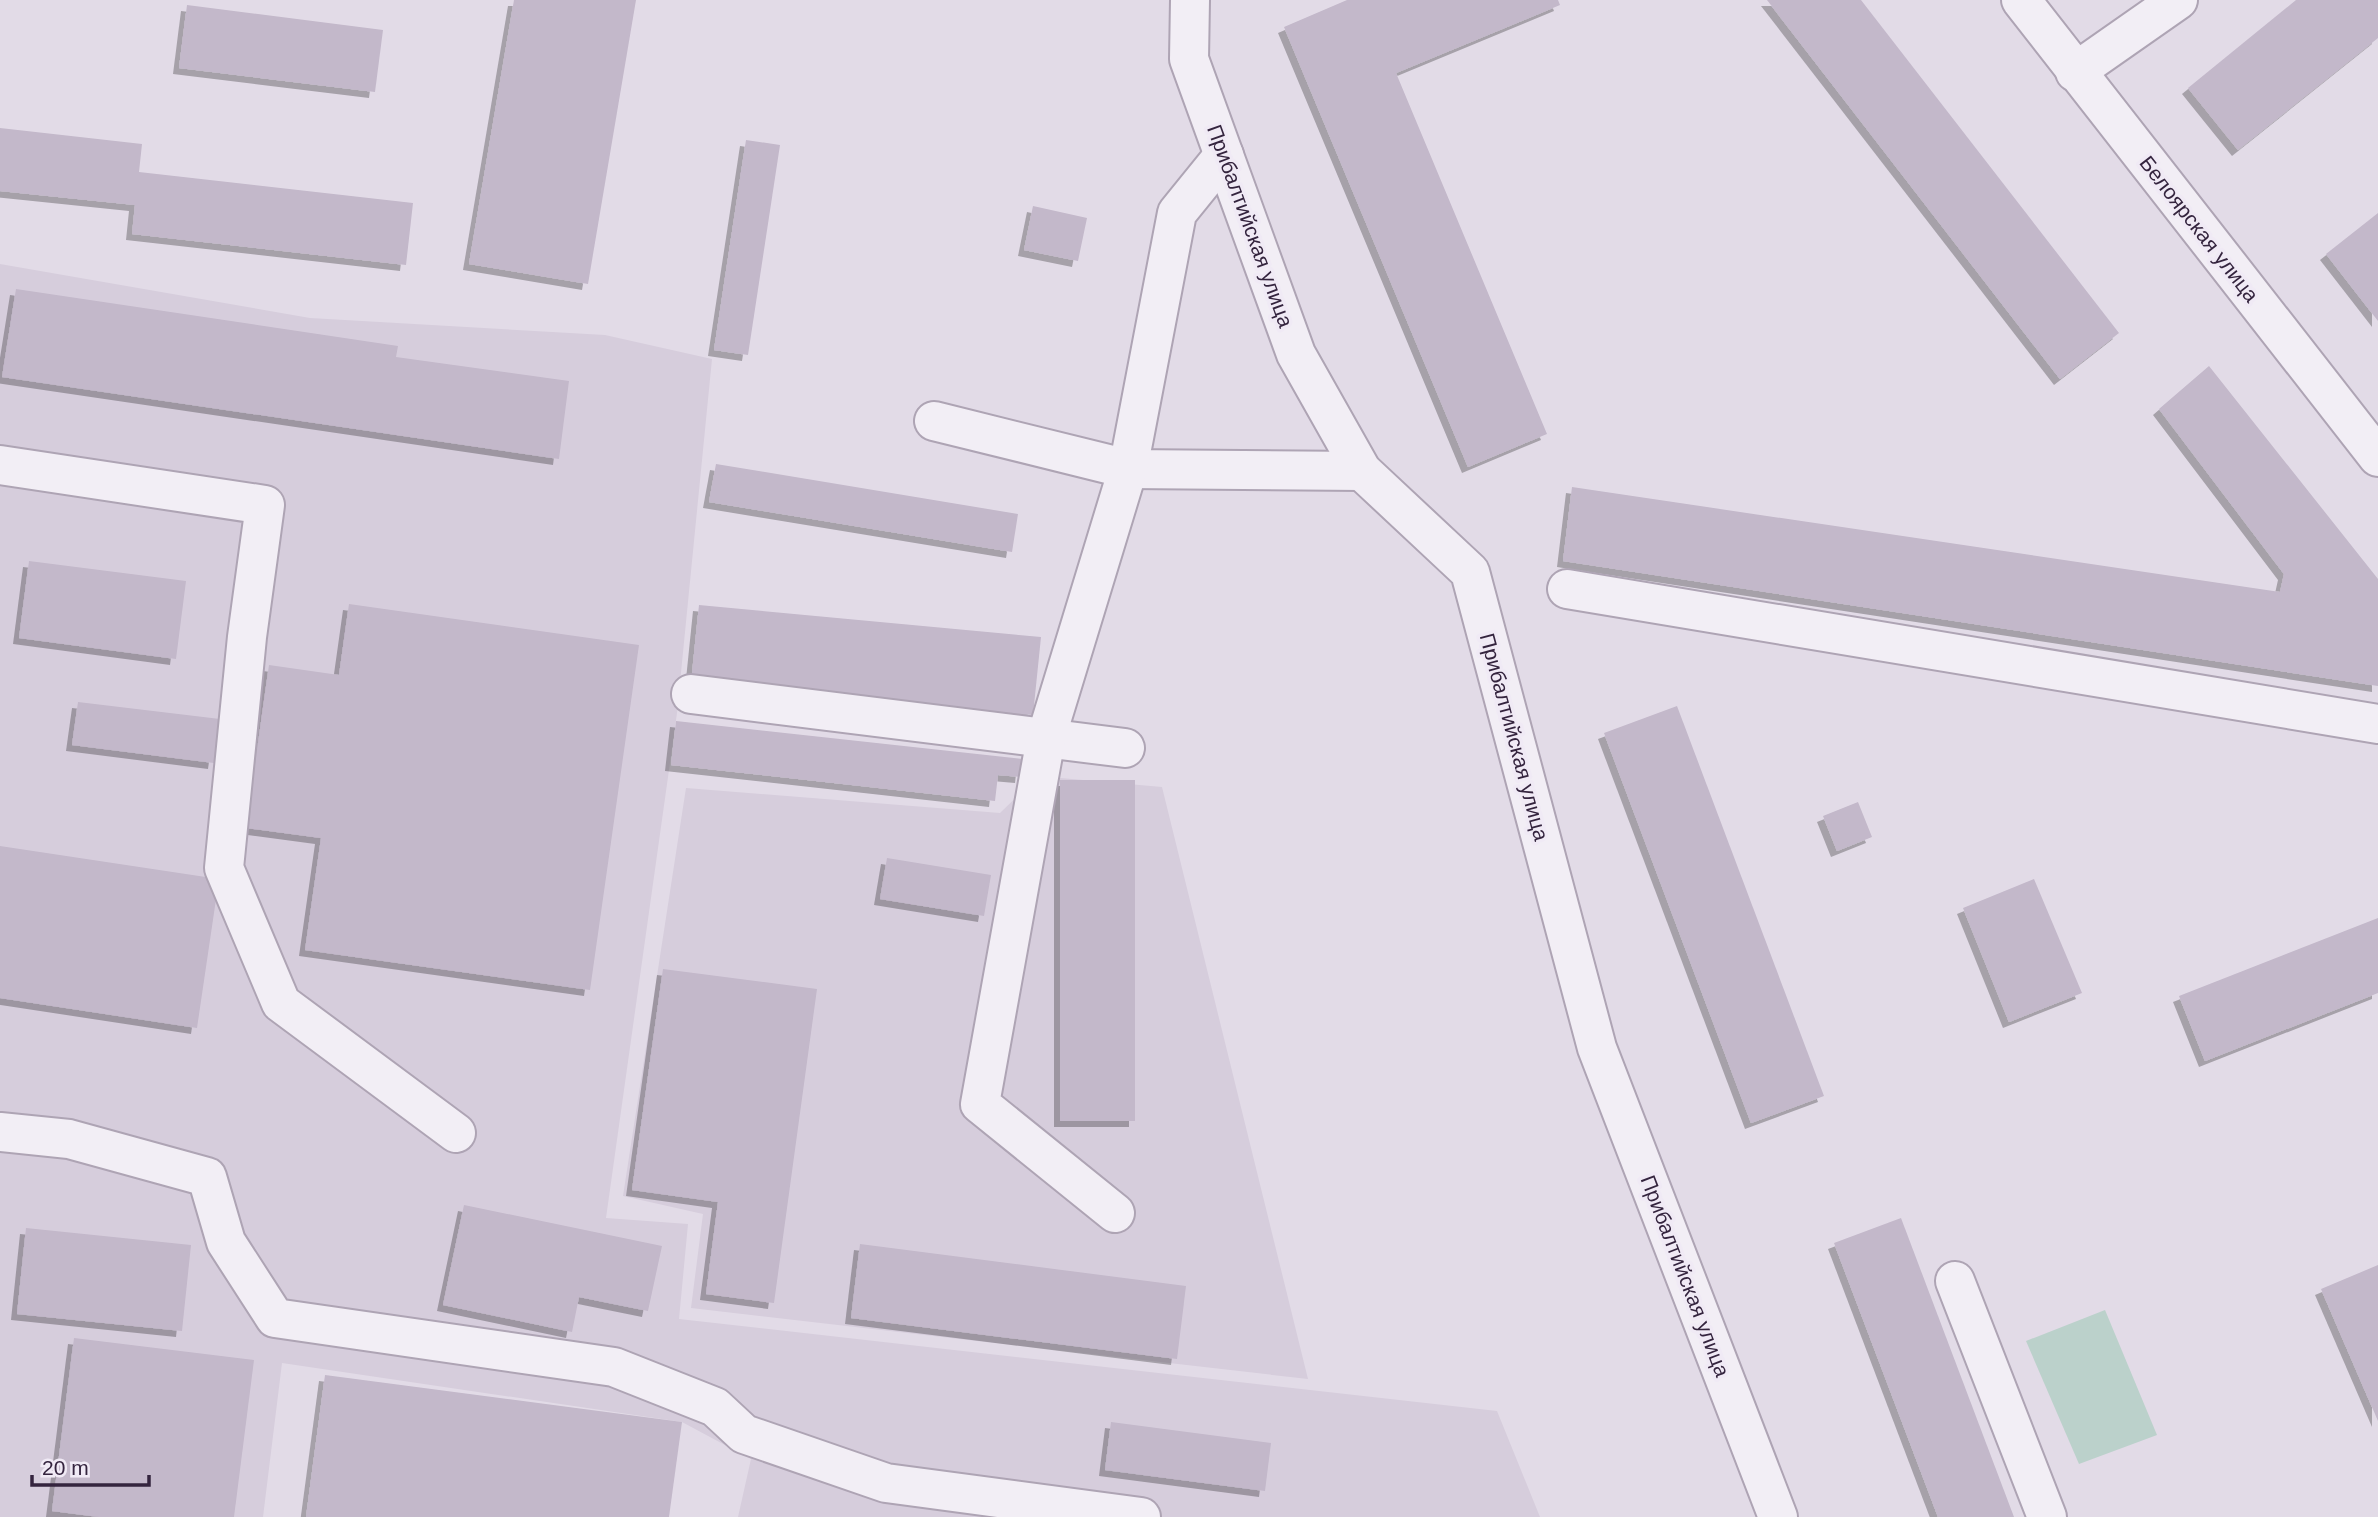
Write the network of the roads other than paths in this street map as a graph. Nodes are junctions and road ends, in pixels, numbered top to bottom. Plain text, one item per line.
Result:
1 (1191, 0) edge
2 (2021, 0) edge
3 (2178, 0) edge
4 (2075, 72) junction
5 (1224, 155) junction
6 (934, 421) dead end
7 (2378, 457) edge
8 (0, 465) edge
9 (1128, 469) junction
10 (1362, 471) junction
11 (1567, 589) dead end
12 (691, 694) dead end
13 (2378, 724) edge
14 (1046, 738) junction
15 (1125, 748) dead end
16 (0, 1132) edge
17 (456, 1133) dead end
18 (1115, 1213) dead end
19 (1955, 1281) dead end
20 (1141, 1517) edge
21 (1778, 1517) edge
22 (2047, 1517) edge

1 - 5 street, Прибалтийская улица
2 - 4 street, Белоярская улица
3 - 4 street
4 - 7 street, Белоярская улица
5 - 9 street
5 - 10 street, Прибалтийская улица
6 - 9 street
8 - 17 street
9 - 10 street
9 - 14 street
10 - 21 street, Прибалтийская улица
11 - 13 street
12 - 14 street
14 - 15 street
14 - 18 street
16 - 20 street
19 - 22 street

